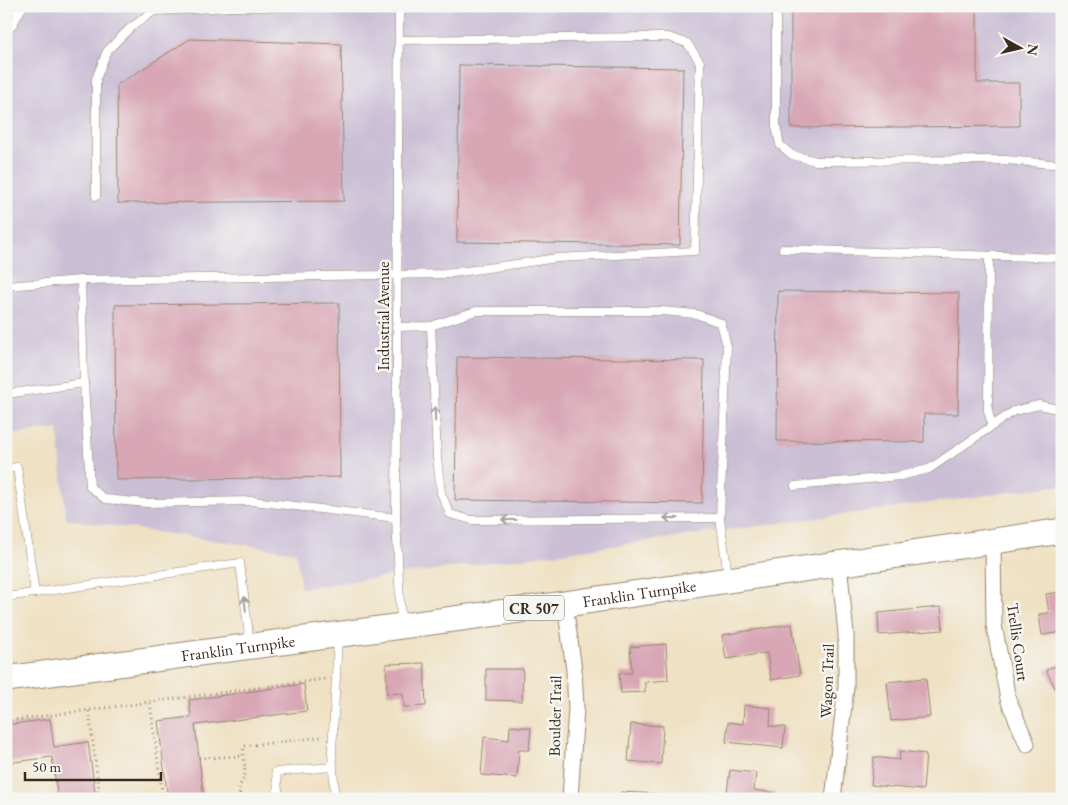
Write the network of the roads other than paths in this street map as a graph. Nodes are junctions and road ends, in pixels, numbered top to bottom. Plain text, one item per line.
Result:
1 (23, 6) edge
2 (369, 6) edge
3 (399, 6) edge
4 (776, 6) edge
5 (6, 11) edge
6 (6, 30) edge
7 (398, 40) junction
8 (1062, 165) edge
9 (96, 196) dead end
10 (783, 249) dead end
11 (989, 256) junction
12 (1062, 258) edge
13 (397, 276) junction
14 (81, 280) junction
15 (6, 286) edge
16 (431, 326) junction
17 (396, 327) junction
18 (84, 383) junction
19 (6, 394) edge
20 (1062, 410) edge
21 (992, 425) junction
22 (6, 469) edge
23 (795, 486) dead end
24 (1062, 496) edge
25 (396, 518) junction
26 (720, 518) junction
27 (1062, 531) edge
28 (993, 541) junction
29 (839, 563) junction
30 (729, 580) junction
31 (35, 593) junction
32 (6, 597) edge
33 (565, 604) junction
34 (401, 625) junction
35 (338, 634) junction
36 (251, 646) junction
37 (6, 679) edge
38 (1027, 744) dead end
39 (332, 766) junction
40 (279, 799) edge
41 (335, 799) edge
42 (570, 799) edge
43 (833, 799) edge

1 - 5 lane
1 - 6 lane
2 - 9 lane
3 - 7 lane, Industrial Avenue
4 - 8 lane
7 - 13 lane, Industrial Avenue
7 - 13 lane
10 - 11 lane
11 - 12 lane
11 - 21 lane
13 - 14 lane
13 - 17 lane, Industrial Avenue
14 - 15 lane
14 - 18 lane
16 - 17 lane
26 -> 16 lane
16 - 26 lane
17 - 25 lane, Industrial Avenue
18 - 19 lane
18 - 25 lane
20 - 21 lane
21 - 23 lane
22 - 31 lane
24 - 27 lane
25 - 34 lane, Industrial Avenue
26 - 30 lane
27 - 28 main road, Franklin Turnpike / CR 507
28 - 29 main road, Franklin Turnpike / CR 507
28 - 38 street, Trellis Court
29 - 30 main road, Franklin Turnpike / CR 507
29 - 43 street, Wagon Trail
30 - 33 main road, Franklin Turnpike / CR 507
31 - 32 lane
36 -> 31 lane
33 - 34 main road, Franklin Turnpike / CR 507
33 - 42 street, Boulder Trail
34 - 35 main road, Franklin Turnpike / CR 507
35 - 36 main road, Franklin Turnpike / CR 507
35 - 39 lane
36 - 37 main road, Franklin Turnpike / CR 507
39 - 40 lane
39 - 41 lane

